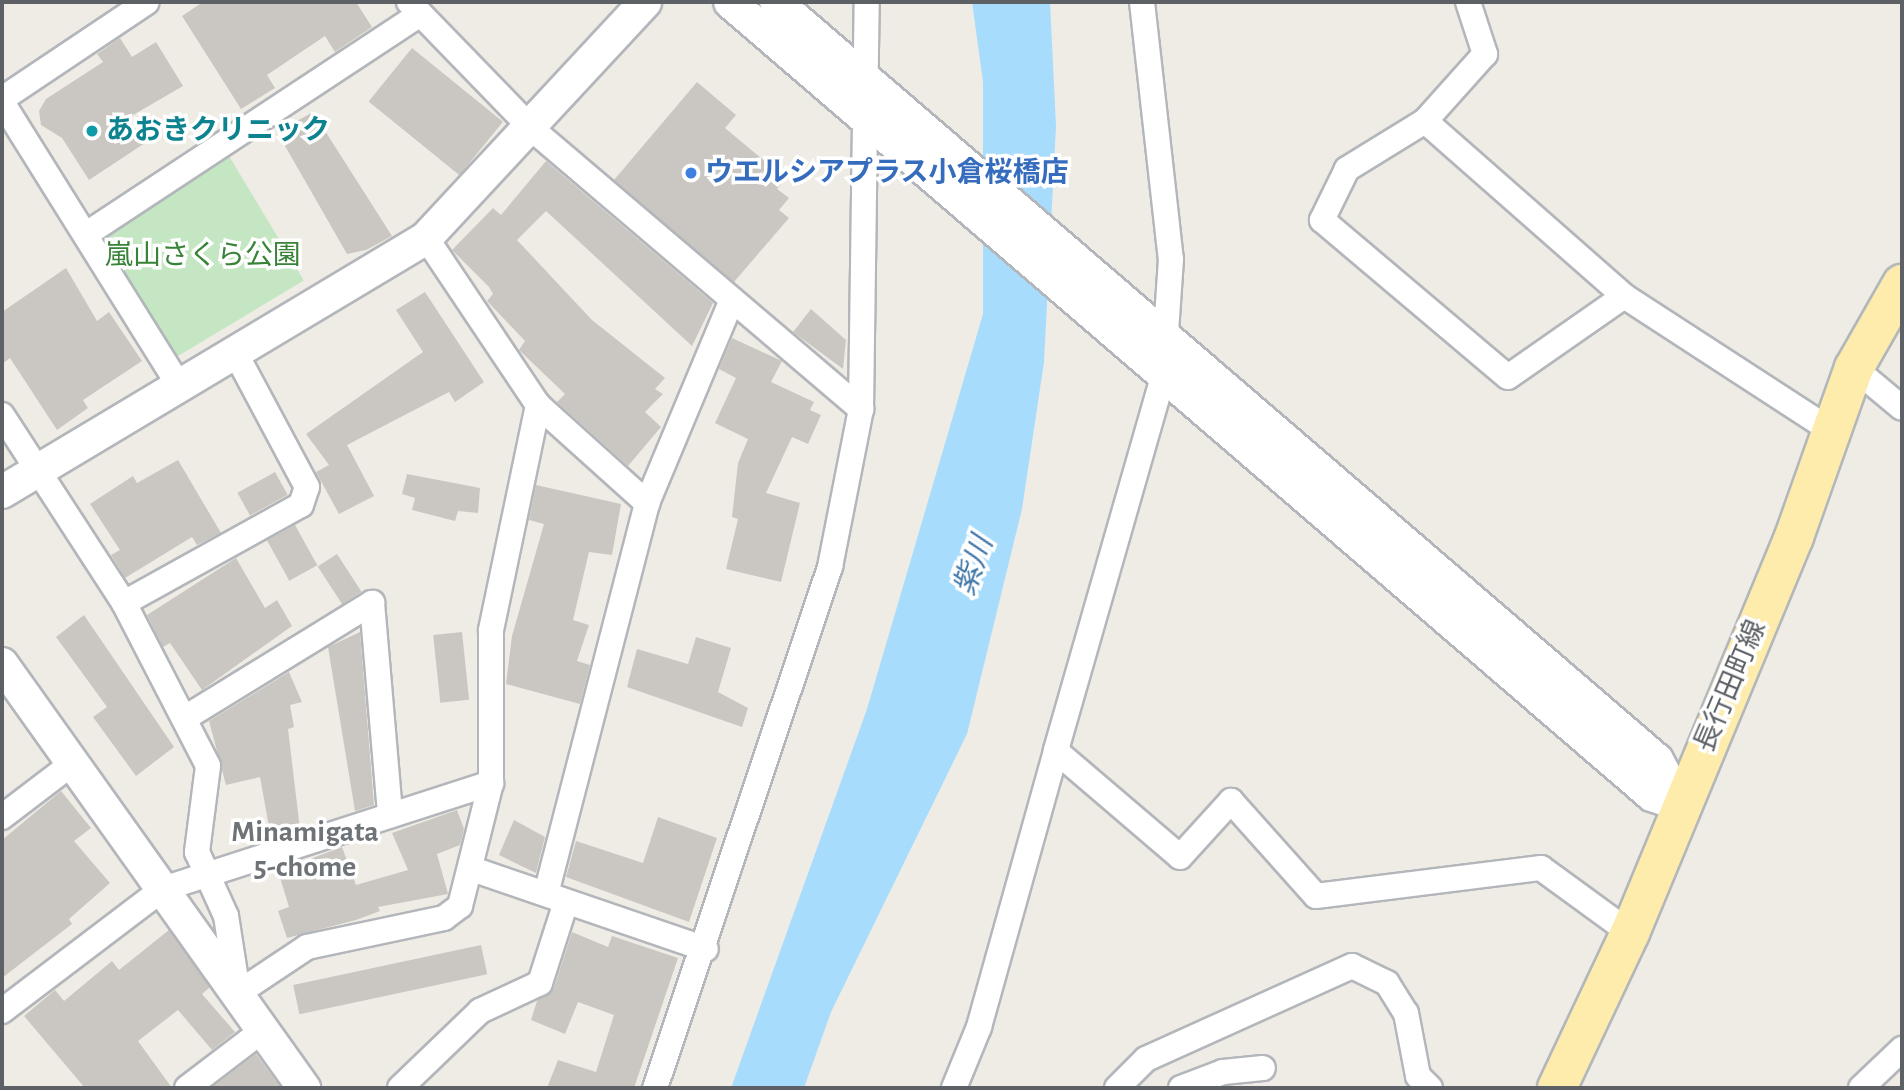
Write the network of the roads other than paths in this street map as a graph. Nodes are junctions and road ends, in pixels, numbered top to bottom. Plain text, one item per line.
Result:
1 (147, 2) edge
2 (645, 2) edge
3 (730, 2) edge
4 (776, 2) edge
5 (867, 2) edge
6 (1142, 2) edge
7 (1468, 2) edge
8 (415, 8) edge
9 (871, 85) junction
10 (2, 101) edge
11 (1425, 121) junction
12 (866, 123) junction
13 (533, 130) junction
14 (88, 233) junction
15 (426, 239) junction
16 (1902, 284) edge
17 (1623, 296) junction
18 (732, 300) junction
19 (1157, 328) junction
20 (235, 352) junction
21 (1854, 368) junction
22 (1163, 377) junction
23 (178, 384) junction
24 (538, 405) junction
25 (1902, 408) edge
26 (861, 409) junction
27 (2, 415) edge
28 (1832, 431) junction
29 (35, 469) junction
30 (2, 492) edge
31 (647, 503) junction
32 (124, 603) junction
33 (2, 664) edge
34 (185, 718) junction
35 (1056, 751) junction
36 (73, 763) junction
37 (491, 783) junction
38 (1681, 805) junction
39 (390, 815) junction
40 (2, 817) edge
41 (472, 869) junction
42 (205, 873) junction
43 (163, 889) junction
44 (556, 898) junction
45 (1630, 933) junction
46 (706, 949) junction
47 (237, 993) junction
48 (2, 1011) edge
49 (263, 1030) junction
50 (1902, 1049) edge
51 (1263, 1068) dead end
52 (187, 1088) edge
53 (304, 1088) edge
54 (400, 1088) edge
55 (655, 1088) edge
56 (954, 1088) edge
57 (1117, 1088) edge
58 (1181, 1088) edge
59 (1430, 1088) edge
60 (1557, 1088) edge
61 (1861, 1088) edge

1 - 10 street
2 - 13 street
3 - 12 street
4 - 9 street
5 - 9 street
6 - 19 street
7 - 11 street
8 - 13 street
8 - 14 street
9 - 12 street
9 - 19 street
10 - 14 street
11 - 17 street
11 - 17 street
12 - 22 street
12 - 26 street
13 - 15 street
13 - 18 street
14 - 23 street
15 - 20 street
15 - 24 street
16 - 21 main road, 長行田町線
17 - 28 street
18 - 26 street
18 - 31 street
19 - 22 street
19 - 38 street
20 - 23 street
20 - 32 street
21 - 25 street
21 - 28 main road, 長行田町線
22 - 35 street
22 - 38 street
23 - 29 street
24 - 31 street
24 - 37 street
26 - 46 street
27 - 29 street
28 - 38 main road, 長行田町線
29 - 30 street
29 - 32 street
31 - 44 street
32 - 34 street
33 - 36 street
34 - 39 street
34 - 42 street
35 - 45 street
35 - 56 street
36 - 40 street
36 - 43 street
37 - 39 street
37 - 41 street
38 - 45 main road, 長行田町線
39 - 42 street
41 - 44 street
41 - 47 street
42 - 43 street
42 - 47 street
43 - 47 street
43 - 48 street
44 - 46 street
44 - 54 street
45 - 60 main road, 長行田町線
46 - 55 street
47 - 49 street
49 - 52 street
49 - 53 street
50 - 61 street
51 - 58 street
57 - 59 street

